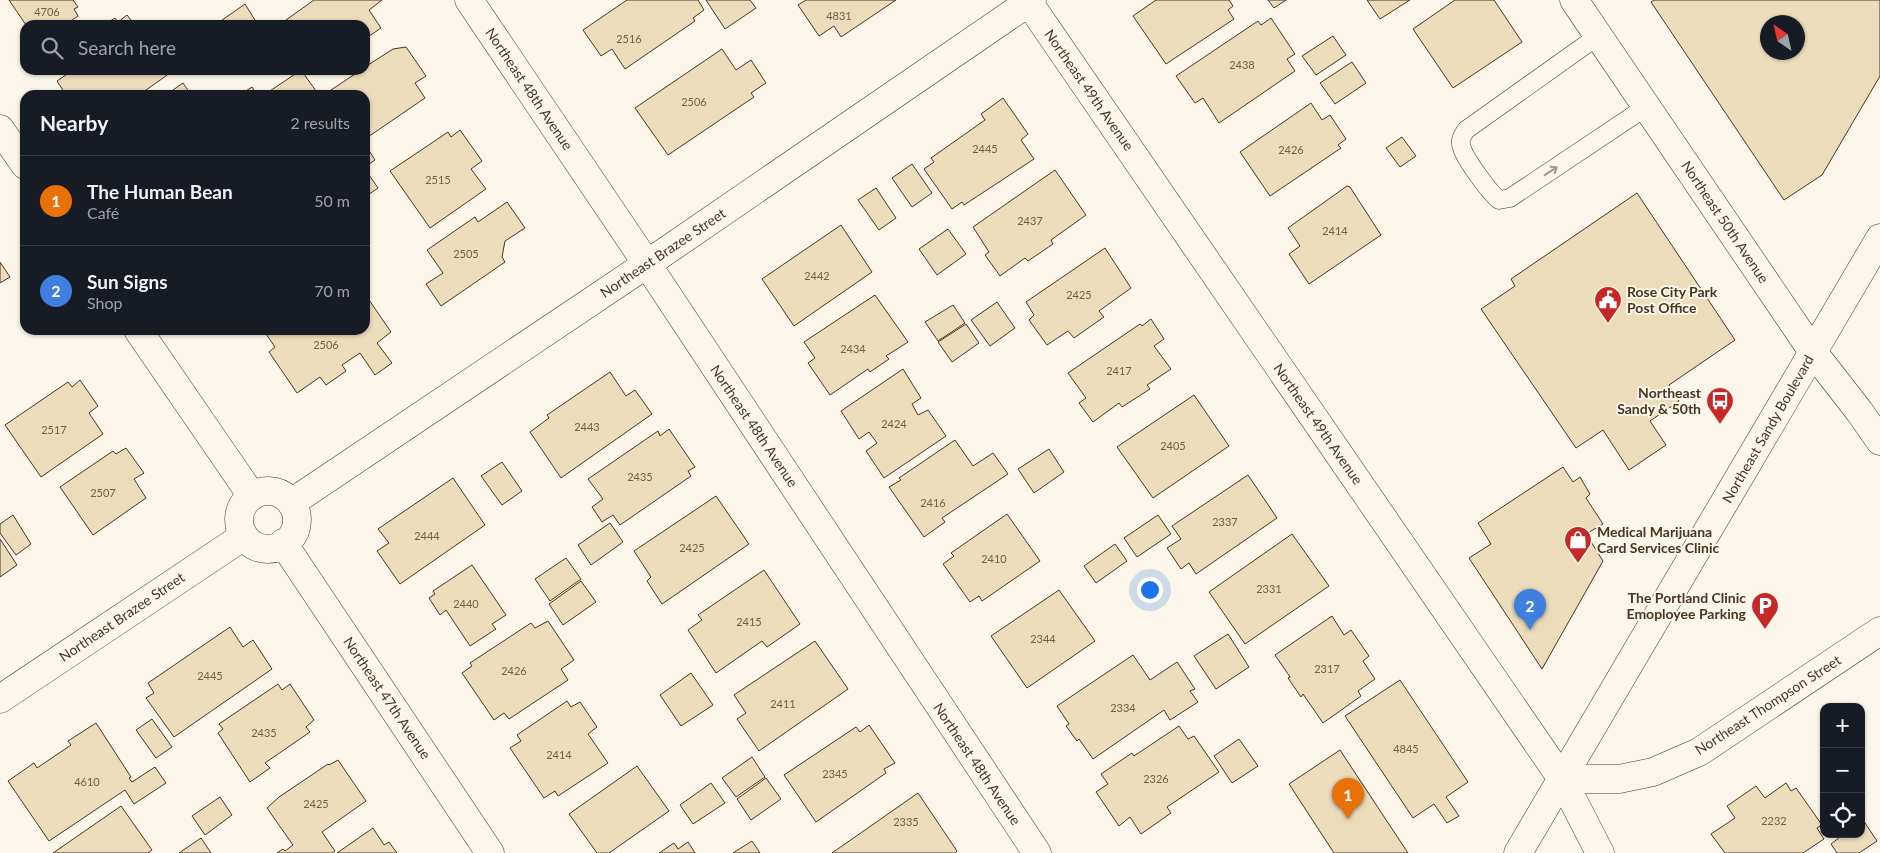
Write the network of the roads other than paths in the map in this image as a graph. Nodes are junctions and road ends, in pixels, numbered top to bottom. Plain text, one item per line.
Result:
1 (469, 0) edge
2 (1574, 0) edge
3 (1029, 1) edge
4 (1598, 36) junction
5 (1646, 106) junction
6 (0, 129) edge
7 (20, 158) edge
8 (1876, 256) edge
9 (647, 264) junction
10 (141, 335) edge
11 (1813, 352) junction
12 (1880, 441) edge
13 (252, 496) junction
14 (291, 503) junction
15 (244, 536) junction
16 (284, 543) junction
17 (1880, 631) edge
18 (0, 699) edge
19 (1562, 779) junction
20 (490, 853) edge
21 (1037, 853) edge
22 (1518, 853) edge
23 (1600, 853) edge

1 - 9 street, Northeast 48th Avenue
2 - 4 street, Northeast 50th Avenue
3 - 9 street, Northeast Brazee Street
3 - 19 street, Northeast 49th Avenue
4 - 5 street, Northeast 50th Avenue
4 -> 5 lane
5 - 11 street, Northeast 50th Avenue
6 - 7 street
8 - 11 street, Northeast Sandy Boulevard
9 - 14 street, Northeast Brazee Street
9 - 21 street, Northeast 48th Avenue
10 - 13 street
11 - 12 street, Northeast 50th Avenue
11 - 19 street, Northeast Sandy Boulevard
13 - 14 street
13 - 15 street
14 - 16 street
15 - 16 street
15 - 18 street, Northeast Brazee Street
16 - 20 street, Northeast 47th Avenue
17 - 19 street, Northeast Thompson Street
19 - 22 street, Northeast Sandy Boulevard
19 - 23 street, Northeast 49th Avenue

